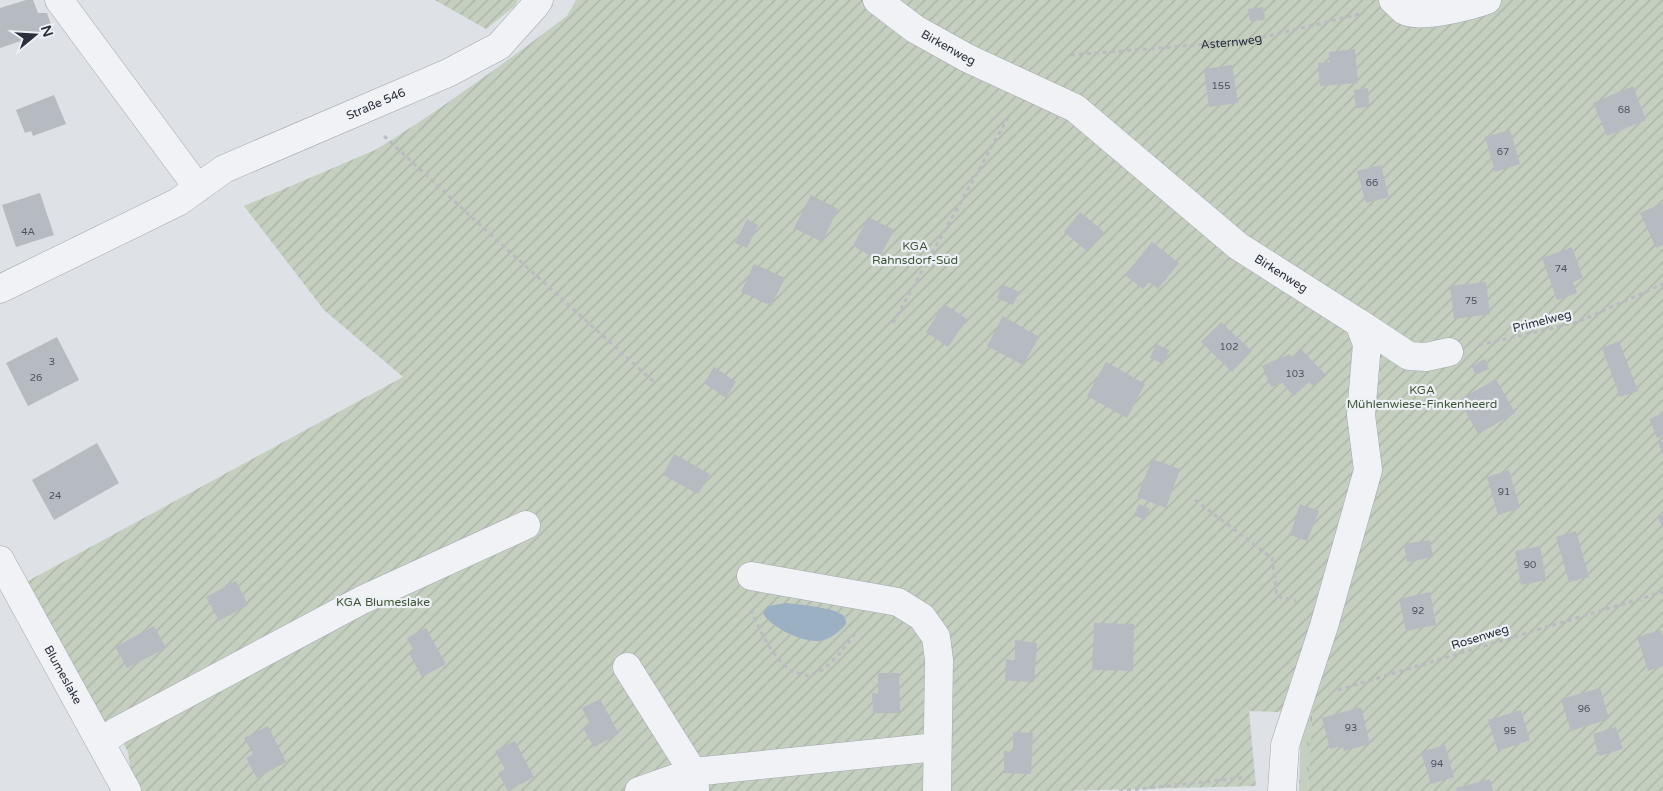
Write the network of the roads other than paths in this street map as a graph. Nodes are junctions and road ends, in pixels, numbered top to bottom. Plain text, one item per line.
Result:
1 (59, 0) edge
2 (539, 0) edge
3 (877, 0) edge
4 (1487, 0) edge
5 (1382, 5) edge
6 (198, 188) junction
7 (0, 289) edge
8 (1359, 323) junction
9 (1449, 352) road end
10 (526, 524) dead end
11 (0, 560) edge
12 (751, 576) road end
13 (627, 667) dead end
14 (101, 743) junction
15 (937, 748) junction
16 (694, 781) edge
17 (1283, 783) edge
18 (127, 791) edge
19 (640, 791) edge
20 (937, 791) edge

1 - 6 street
2 - 6 street, Straße 546
3 - 8 street, Birkenweg
4 - 5 street
6 - 7 street, Straße 546
8 - 9 street, Birkenweg
8 - 17 street
10 - 14 street
11 - 14 street, Blumeslake
12 - 15 street
13 - 16 street
14 - 18 street, Blumeslake
15 - 16 street
15 - 20 street
16 - 19 street

